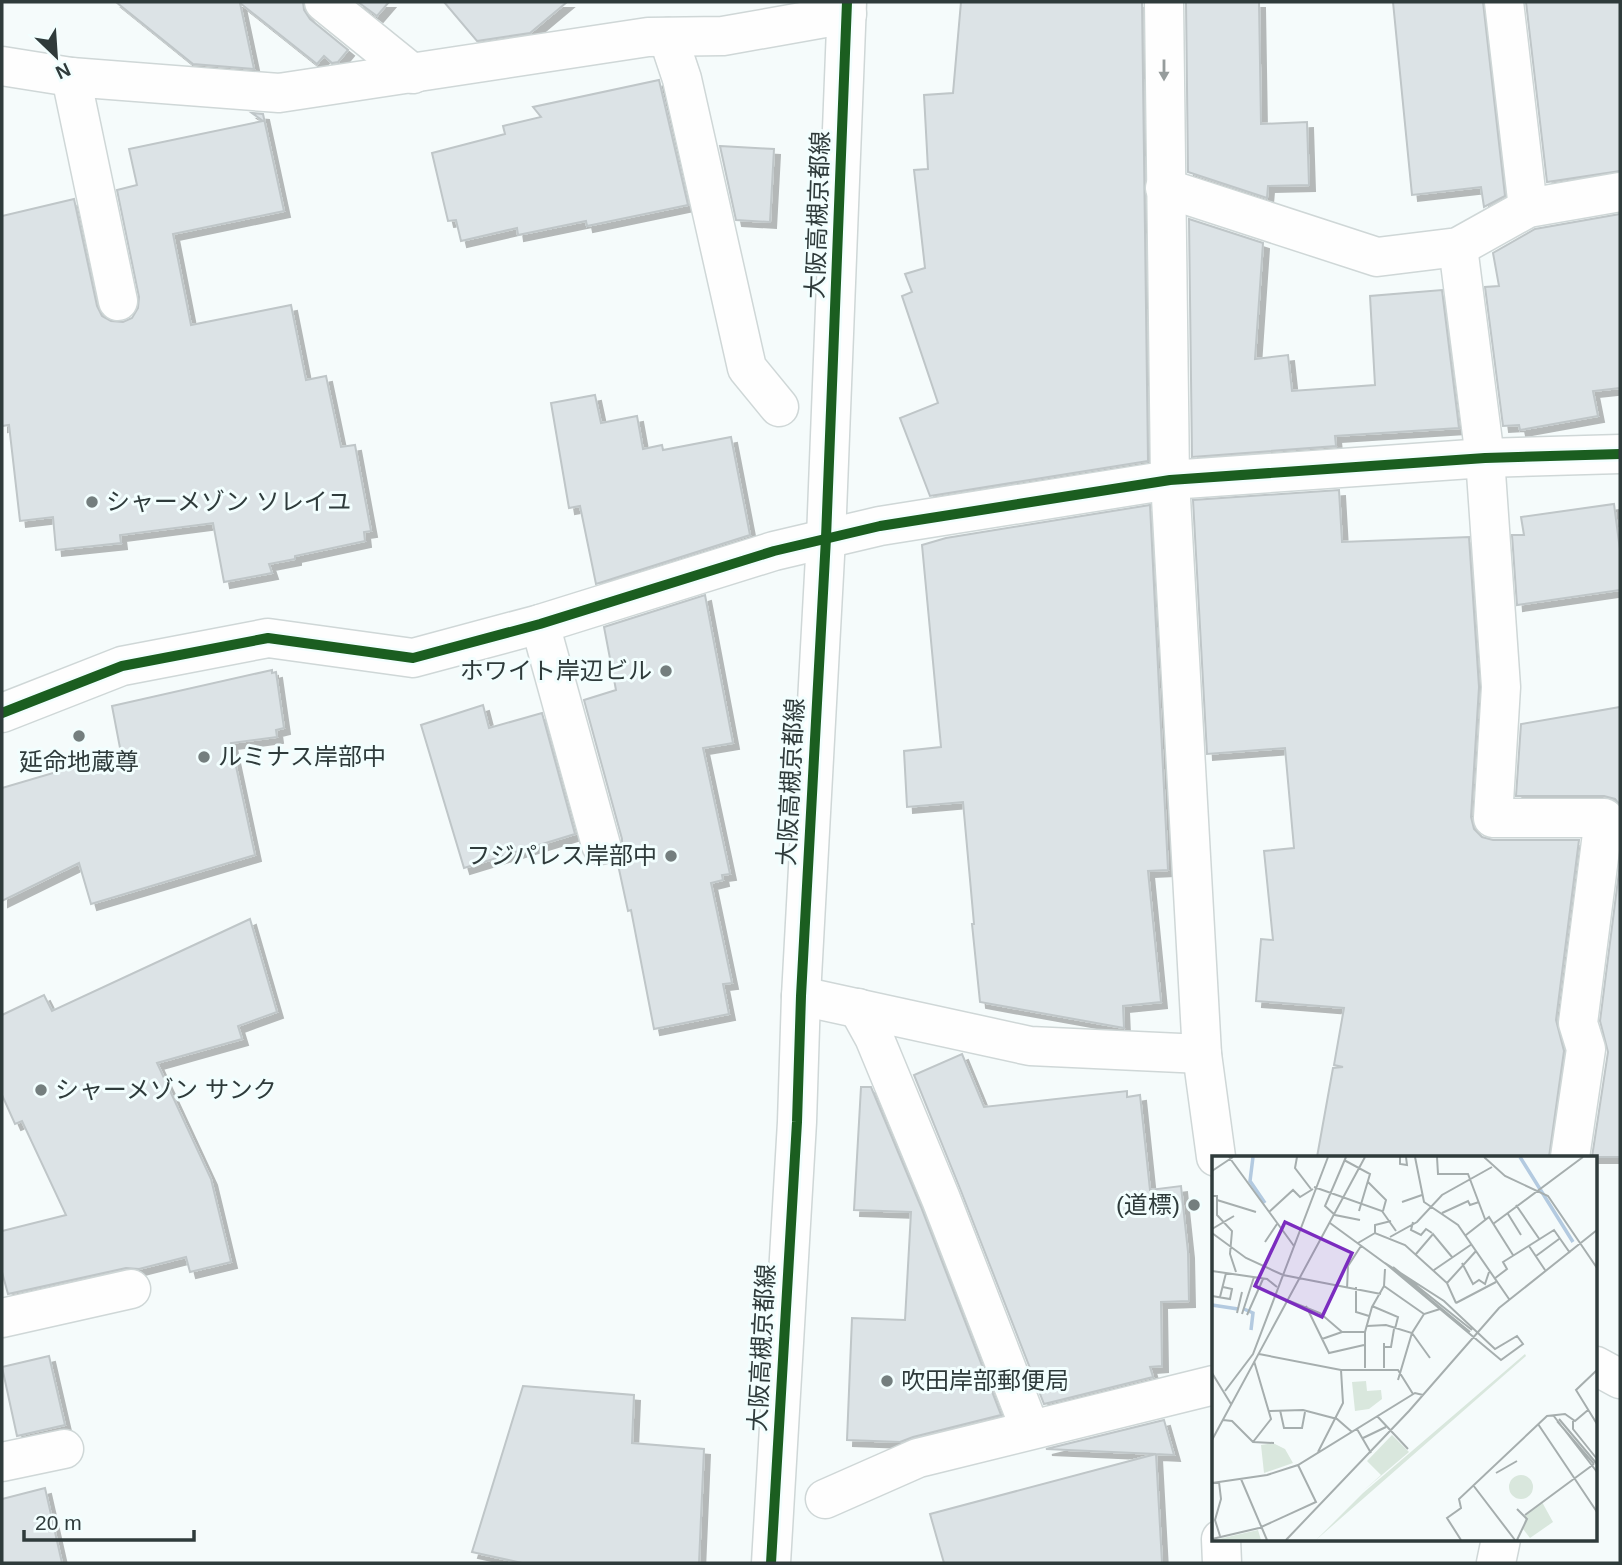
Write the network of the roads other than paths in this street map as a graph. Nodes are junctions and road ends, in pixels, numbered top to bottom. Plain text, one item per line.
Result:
1 (324, 2) edge
2 (1164, 2) edge
3 (1504, 2) edge
4 (847, 8) edge
5 (668, 37) junction
6 (2, 66) edge
7 (413, 74) junction
8 (71, 77) junction
9 (1165, 188) junction
10 (1620, 192) edge
11 (1528, 208) junction
12 (1458, 247) junction
13 (118, 301) dead end
14 (779, 407) dead end
15 (1620, 454) edge
16 (1485, 458) junction
17 (1170, 480) junction
18 (826, 538) junction
19 (540, 624) junction
20 (2, 713) edge
21 (601, 845) dead end
22 (801, 996) junction
23 (858, 1008) junction
24 (1202, 1054) junction
25 (1216, 1156) edge
26 (1570, 1156) edge
27 (131, 1289) dead end
28 (2, 1318) edge
29 (1598, 1367) edge
30 (1620, 1379) edge
31 (1212, 1385) edge
32 (1030, 1429) junction
33 (64, 1449) dead end
34 (2, 1462) edge
35 (825, 1499) dead end
36 (1221, 1540) edge
37 (1501, 1540) edge
38 (771, 1563) edge
39 (1222, 1563) edge
40 (1496, 1563) edge

1 - 7 street
2 -> 9 street
3 - 11 street
4 - 5 street
4 - 18 street, 大阪高槻京都線
5 - 7 street
5 - 14 street
6 - 8 street
7 - 8 street
8 - 13 street
9 - 12 street
9 - 17 street
10 - 11 street
11 - 12 street
12 - 16 street
15 - 16 street
16 - 17 street
16 - 26 street
17 - 18 street
17 - 24 street
18 - 19 street
18 - 22 street, 大阪高槻京都線
19 - 20 street
19 - 21 street
22 - 23 street
22 - 38 street, 大阪高槻京都線
23 - 24 street
23 - 32 street
24 - 25 street
27 - 28 street
29 - 30 street
31 - 32 street
32 - 35 street
33 - 34 street
36 - 39 street
37 - 40 street

